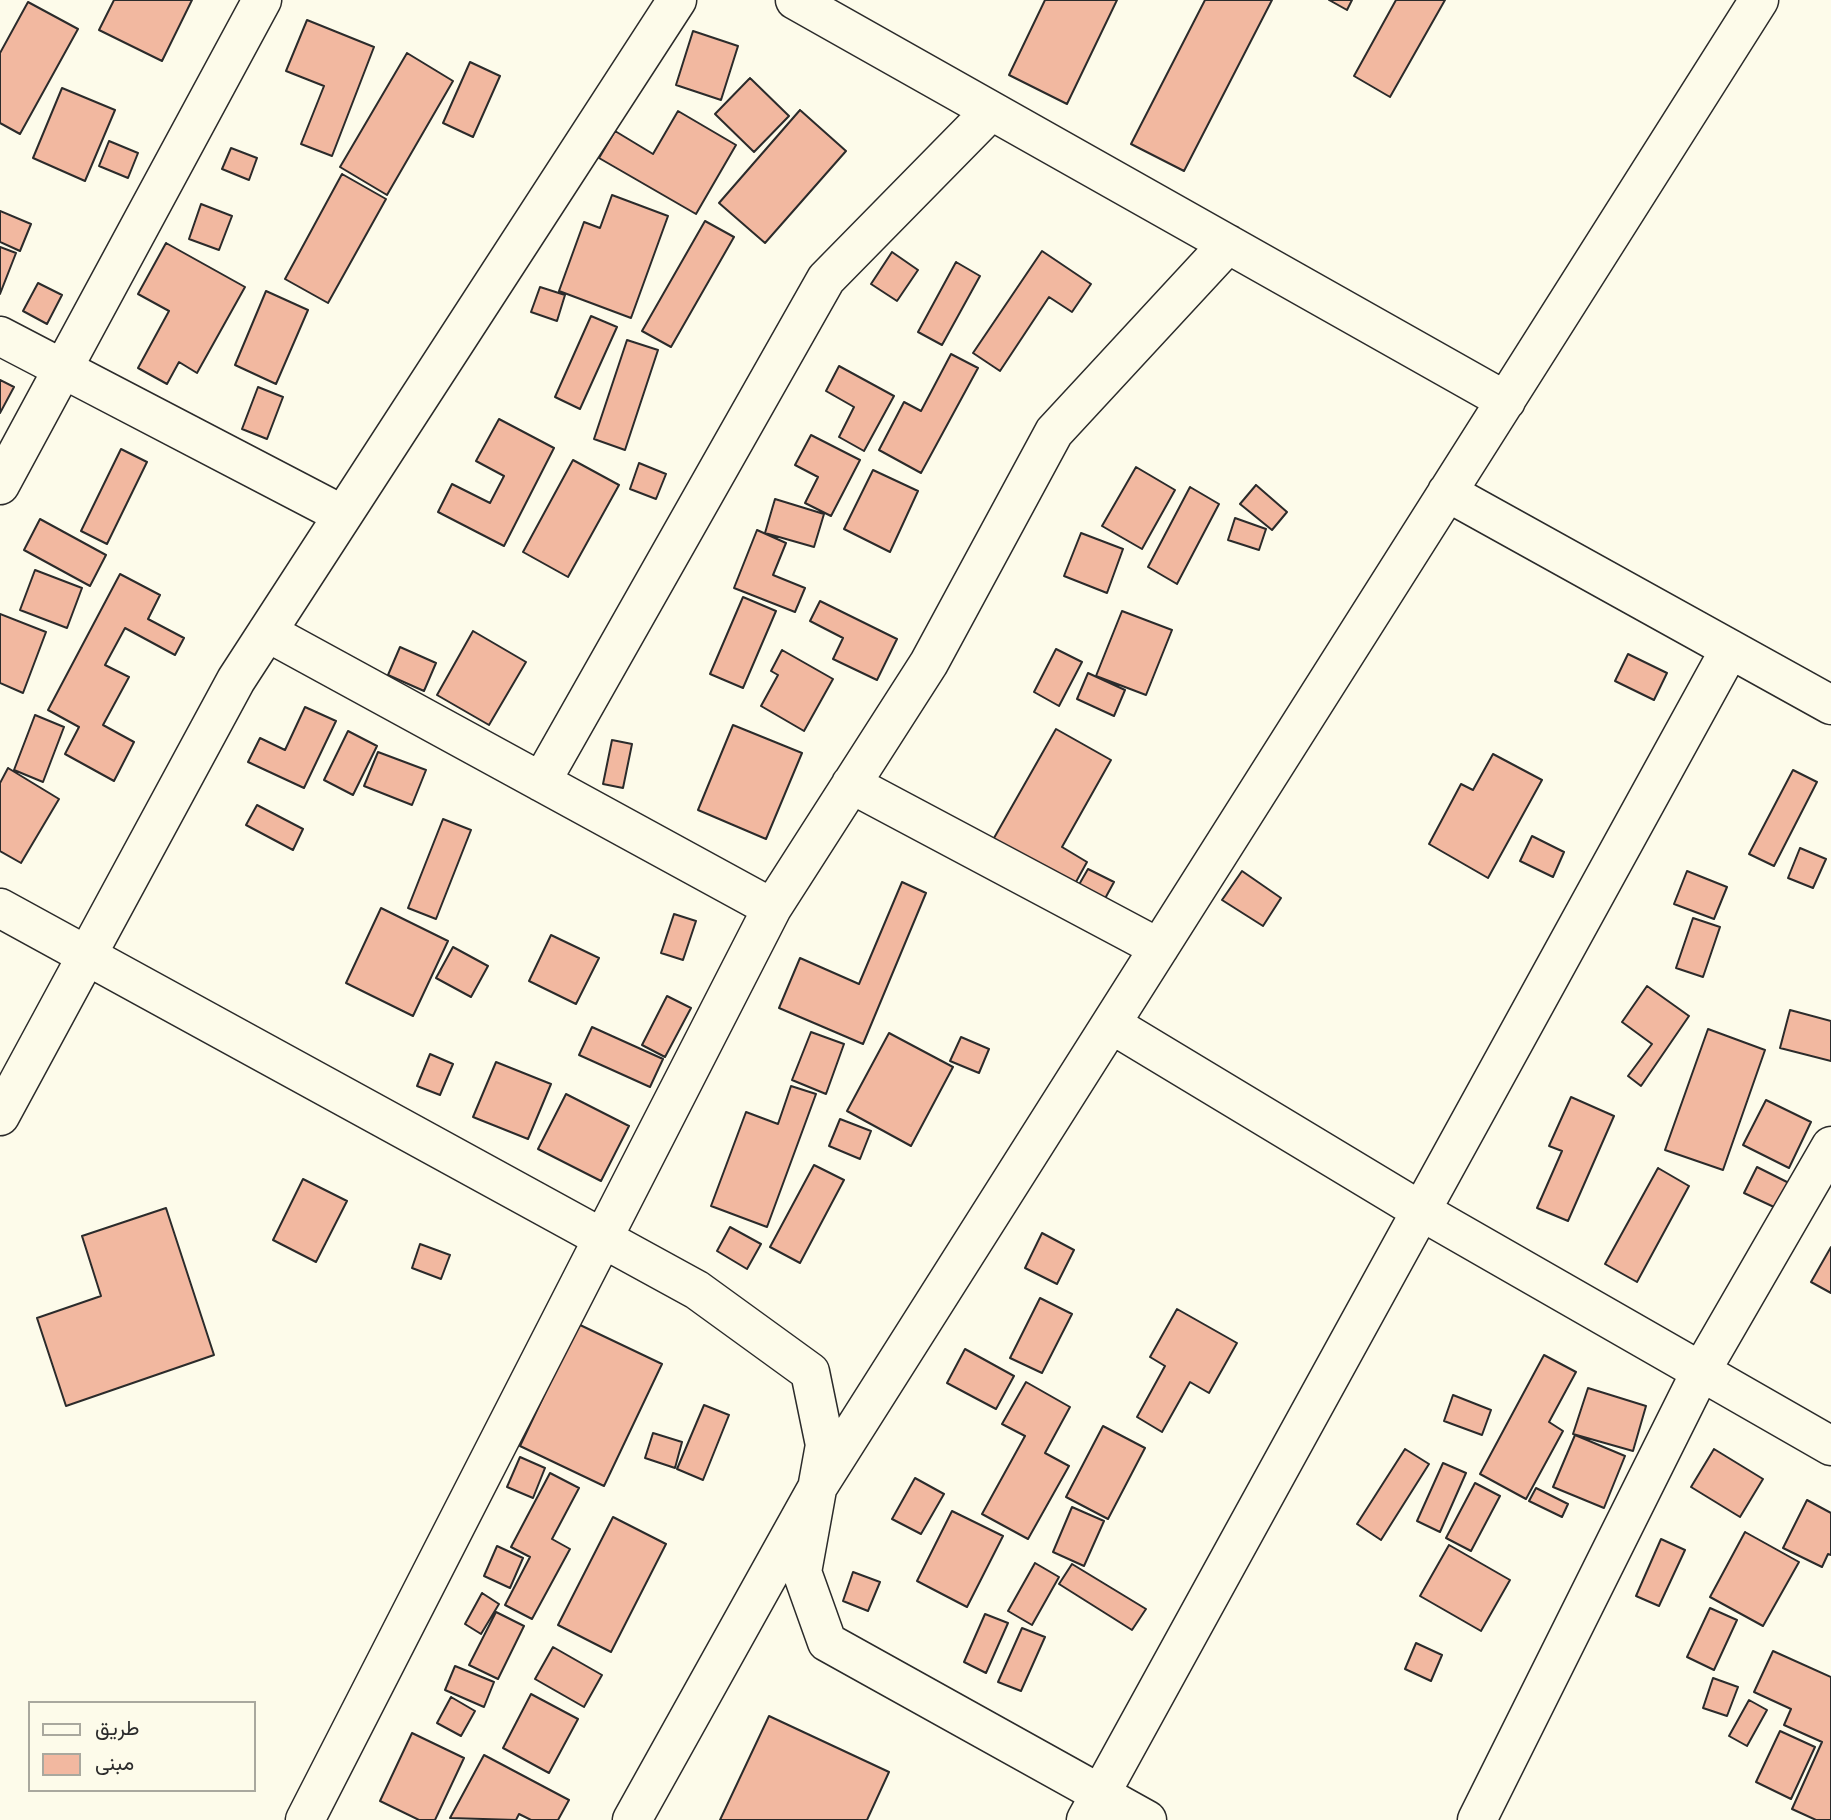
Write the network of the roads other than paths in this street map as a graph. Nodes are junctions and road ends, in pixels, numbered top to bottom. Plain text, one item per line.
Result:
1 (262, 0) edge
2 (677, 0) edge
3 (795, 0) edge
4 (1759, 0) edge
5 (991, 111) junction
6 (1228, 244) junction
7 (0, 336) edge
8 (62, 369) junction
9 (1506, 401) junction
10 (0, 485) edge
11 (1447, 492) junction
12 (343, 515) junction
13 (267, 632) junction
14 (1730, 649) junction
15 (1831, 705) edge
16 (541, 782) junction
17 (851, 784) junction
18 (0, 908) edge
19 (772, 908) junction
20 (1159, 948) junction
21 (88, 957) junction
22 (1111, 1024) junction
23 (0, 1116) edge
24 (1831, 1146) edge
25 (1421, 1211) junction
26 (601, 1237) junction
27 (1700, 1371) junction
28 (1831, 1446) edge
29 (817, 1488) junction
30 (1093, 1807) edge
31 (305, 1820) edge
32 (632, 1820) edge
33 (1147, 1820) edge
34 (1477, 1820) edge

1 - 8 street
2 - 12 street
3 - 5 street
4 - 9 street
5 - 6 street
5 - 16 street
6 - 9 street
6 - 17 street
7 - 8 street
8 - 10 street
8 - 12 street
9 - 11 street
11 - 14 street
11 - 20 street
12 - 13 street
13 - 16 street
13 - 21 street
14 - 15 street
14 - 25 street
16 - 19 street
17 - 19 street
17 - 20 street
18 - 21 street
19 - 26 street
20 - 22 street
21 - 23 street
21 - 26 street
22 - 25 street
22 - 29 street
24 - 27 street
25 - 27 street
25 - 30 street
26 - 29 street
26 - 31 street
27 - 28 street
27 - 34 street
29 - 30 street
29 - 32 street
30 - 33 street

